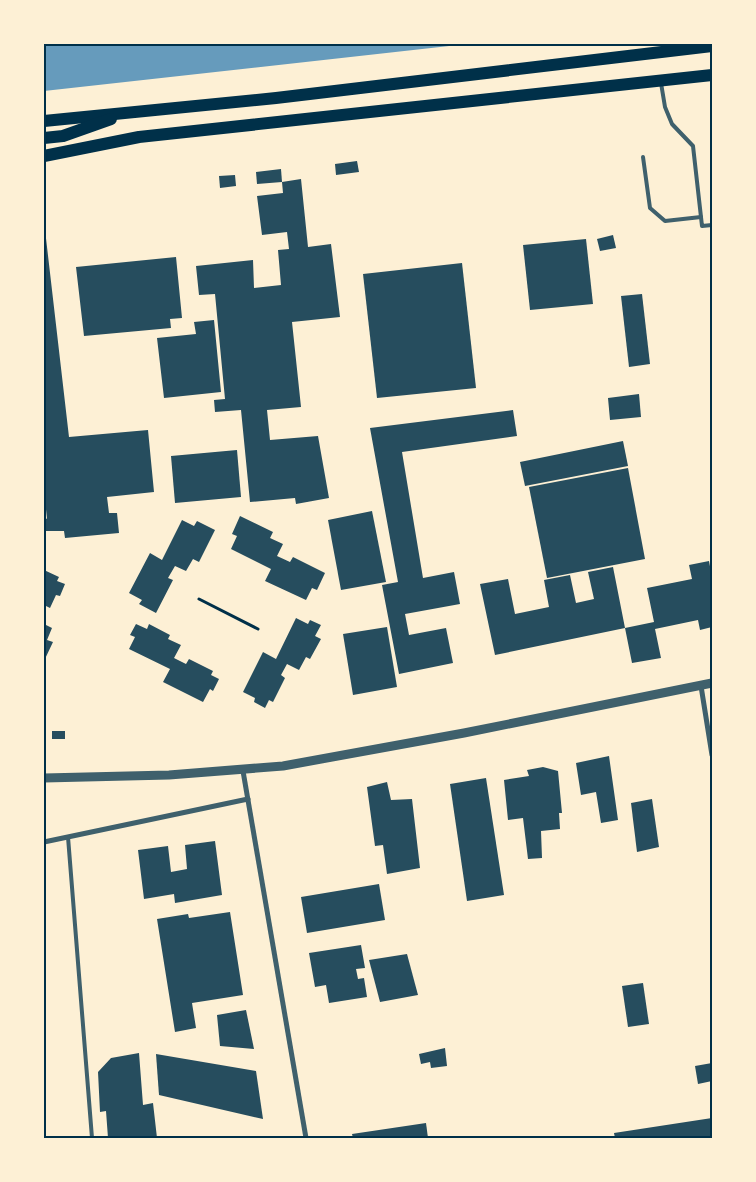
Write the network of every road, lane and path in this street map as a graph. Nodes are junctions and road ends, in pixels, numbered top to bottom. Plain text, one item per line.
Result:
1 (712, 46) edge
2 (712, 75) edge
3 (661, 81) junction
4 (130, 113) junction
5 (44, 121) edge
6 (44, 138) edge
7 (44, 156) edge
8 (643, 157) dead end
9 (700, 217) junction
10 (712, 225) edge
11 (199, 599) dead end
12 (258, 629) dead end
13 (712, 683) edge
14 (701, 686) junction
15 (712, 755) edge
16 (243, 771) junction
17 (44, 778) edge
18 (248, 799) junction
19 (68, 837) junction
20 (44, 842) edge
21 (92, 1138) edge
22 (306, 1138) edge

1 - 4 main road
2 - 3 main road
3 - 7 main road
3 - 9 lane
4 - 5 main road
4 - 6 main road
8 - 9 lane
9 - 10 lane
11 - 12 path
13 - 14 street
14 - 15 street
14 - 16 street
16 - 17 street
16 - 18 street
18 - 19 street
18 - 22 street
19 - 20 street
19 - 21 lane

